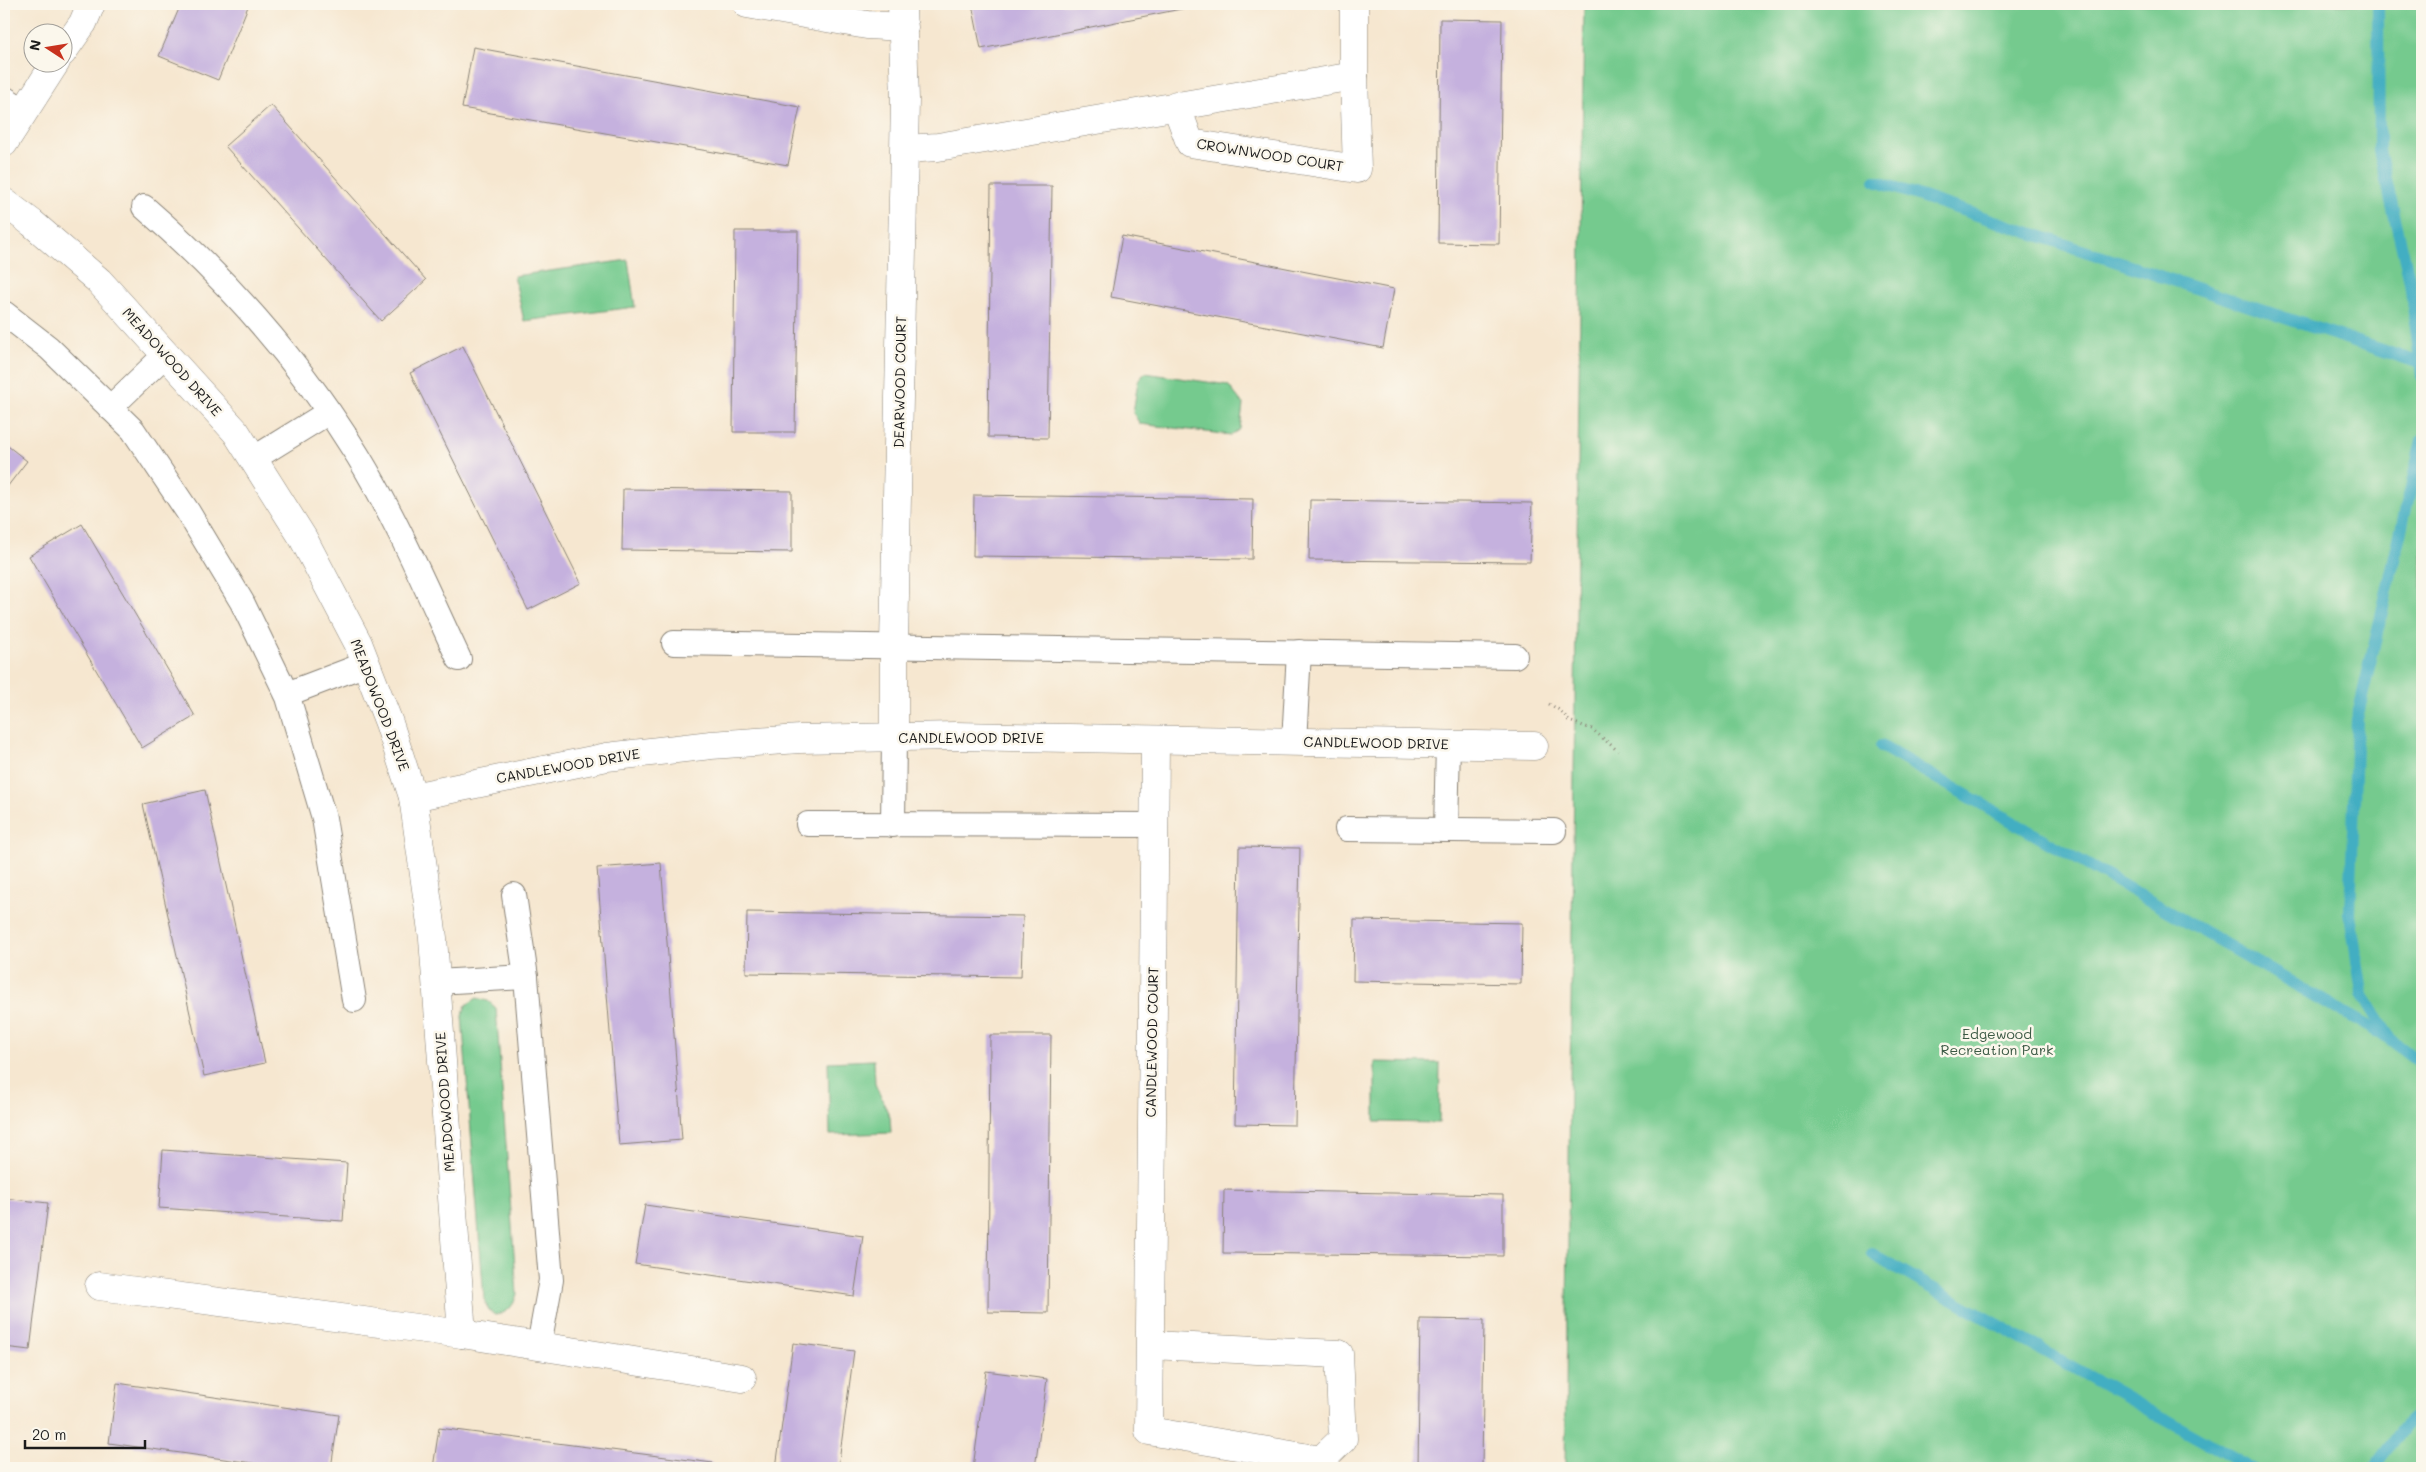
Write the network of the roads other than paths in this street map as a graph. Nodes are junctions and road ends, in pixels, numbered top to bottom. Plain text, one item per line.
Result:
1 (91, 4) edge
2 (747, 4) edge
3 (1354, 4) edge
4 (903, 16) edge
5 (72, 39) edge
6 (46, 72) edge
7 (1354, 76) junction
8 (14, 104) edge
9 (1176, 105) junction
10 (4, 143) edge
11 (905, 149) junction
12 (4, 202) edge
13 (144, 207) dead end
14 (4, 313) edge
15 (166, 354) junction
16 (110, 408) junction
17 (329, 412) junction
18 (253, 459) junction
19 (674, 643) dead end
20 (894, 645) junction
21 (1299, 652) junction
22 (1515, 656) dead end
23 (459, 659) dead end
24 (366, 664) junction
25 (287, 694) junction
26 (894, 737) junction
27 (1155, 740) junction
28 (1294, 742) junction
29 (1448, 744) junction
30 (1534, 746) dead end
31 (413, 797) junction
32 (808, 824) dead end
33 (893, 825) junction
34 (1155, 825) junction
35 (1347, 829) dead end
36 (1446, 830) junction
37 (1554, 831) dead end
38 (514, 895) dead end
39 (526, 976) junction
40 (436, 982) junction
41 (354, 1000) dead end
42 (100, 1286) dead end
43 (462, 1334) junction
44 (1150, 1345) junction
45 (539, 1346) junction
46 (742, 1378) dead end

1 - 5 street
2 - 4 street, DEARWOOD COURT
3 - 7 street, CROWNWOOD COURT
4 - 11 street, DEARWOOD COURT
6 - 8 street
7 - 9 street
7 - 9 street, CROWNWOOD COURT
8 - 10 street
9 - 11 street
11 - 20 street, DEARWOOD COURT
12 - 15 street, MEADOWOOD DRIVE
13 - 17 lane
14 - 16 lane
15 - 16 lane
15 - 18 street, MEADOWOOD DRIVE
16 - 25 lane
17 - 18 lane
17 - 23 lane
18 - 24 street, MEADOWOOD DRIVE
19 - 20 lane
20 - 21 lane
20 - 26 street, DEARWOOD COURT
21 - 22 lane
21 - 28 lane
24 - 25 lane
24 - 31 street, MEADOWOOD DRIVE
25 - 41 lane
26 - 27 street, CANDLEWOOD DRIVE
26 - 31 street, CANDLEWOOD DRIVE
26 - 33 lane
27 - 28 street, CANDLEWOOD DRIVE
27 - 34 street, CANDLEWOOD COURT
28 - 29 street, CANDLEWOOD DRIVE
29 - 30 street, CANDLEWOOD DRIVE
29 - 36 lane
31 - 40 street, MEADOWOOD DRIVE
32 - 33 lane
33 - 34 lane
34 - 44 street, CANDLEWOOD COURT
35 - 36 lane
36 - 37 lane
38 - 39 lane
39 - 40 lane
39 - 45 lane
40 - 43 street, MEADOWOOD DRIVE
42 - 43 street
43 - 45 street
44 - 44 street, CANDLEWOOD COURT
45 - 46 street

